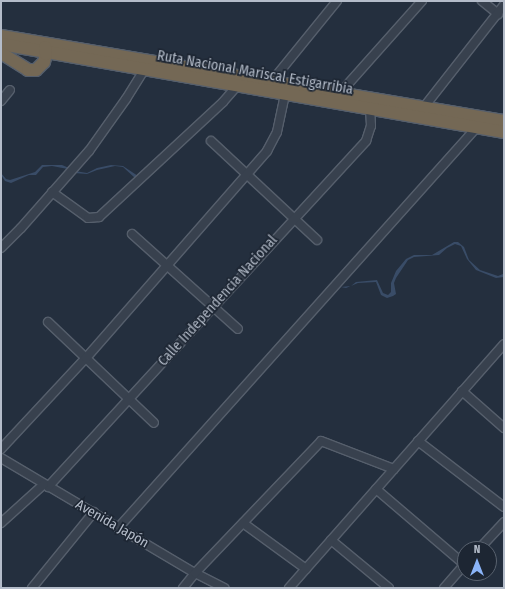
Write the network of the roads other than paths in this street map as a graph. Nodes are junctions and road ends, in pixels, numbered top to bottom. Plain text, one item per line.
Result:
1 (335, 1) edge
2 (422, 1) edge
3 (482, 1) edge
4 (504, 6) edge
5 (498, 14) junction
6 (1, 36) edge
7 (1, 44) edge
8 (45, 49) junction
9 (1, 53) edge
10 (145, 69) junction
11 (272, 81) junction
12 (238, 85) junction
13 (10, 90) dead end
14 (285, 93) junction
15 (340, 93) junction
16 (1, 101) edge
17 (424, 107) junction
18 (370, 108) junction
19 (504, 121) edge
20 (477, 127) junction
21 (504, 132) edge
22 (211, 141) dead end
23 (248, 175) junction
24 (52, 192) junction
25 (294, 218) junction
26 (132, 234) dead end
27 (317, 240) dead end
28 (1, 248) edge
29 (167, 265) junction
30 (213, 307) junction
31 (48, 322) dead end
32 (238, 329) dead end
33 (504, 344) edge
34 (86, 358) junction
35 (462, 392) junction
36 (130, 399) junction
37 (154, 423) dead end
38 (504, 428) edge
39 (418, 441) junction
40 (1, 449) edge
41 (1, 458) edge
42 (394, 469) junction
43 (46, 486) junction
44 (376, 489) junction
45 (504, 507) edge
46 (94, 512) junction
47 (504, 522) edge
48 (1, 523) edge
49 (243, 523) junction
50 (119, 527) junction
51 (331, 540) junction
52 (486, 541) edge
53 (457, 558) edge
54 (306, 569) junction
55 (195, 573) junction
56 (457, 574) edge
57 (32, 588) edge
58 (183, 588) edge
59 (223, 588) edge
60 (289, 588) edge
61 (389, 588) edge
62 (444, 588) edge

1 - 11 street
2 - 15 street
3 - 5 street
4 - 5 street
5 - 17 street
6 - 8 highway, Ruta Nacional Mariscal Estigarribia
7 - 8 highway, Ruta Nacional Mariscal Estigarribia
8 - 9 highway
8 - 10 highway, Ruta Nacional Mariscal Estigarribia
8 - 11 highway, Ruta Nacional Mariscal Estigarribia
10 - 12 highway, Ruta Nacional Mariscal Estigarribia
10 - 24 street
11 - 15 highway, Ruta Nacional Mariscal Estigarribia
12 - 14 highway, Ruta Nacional Mariscal Estigarribia
12 - 24 street
13 - 16 street
14 - 18 highway, Ruta Nacional Mariscal Estigarribia
14 - 23 street
15 - 17 highway, Ruta Nacional Mariscal Estigarribia
17 - 19 highway, Ruta Nacional Mariscal Estigarribia
18 - 20 highway, Ruta Nacional Mariscal Estigarribia
18 - 25 street, Calle Independencia Nacional
20 - 21 highway, Ruta Nacional Mariscal Estigarribia
20 - 50 street
22 - 23 street
23 - 25 street
23 - 29 street
24 - 28 street
25 - 27 street
25 - 30 street, Calle Independencia Nacional
26 - 29 street
29 - 30 street
29 - 34 street
30 - 32 street
30 - 36 street, Calle Independencia Nacional
31 - 34 street
33 - 35 street
34 - 36 street
34 - 40 street
35 - 38 street
35 - 39 street
36 - 37 street
36 - 43 street, Calle Independencia Nacional
39 - 42 street
39 - 45 street
41 - 43 street, Avenida Japón
42 - 44 street
42 - 49 street
43 - 46 street, Avenida Japón
43 - 48 street, Calle Independencia Nacional
44 - 51 street
44 - 53 street
46 - 50 street, Avenida Japón
46 - 57 street
47 - 52 street
49 - 54 street
49 - 55 street
50 - 55 street, Avenida Japón
51 - 54 street
51 - 61 street
54 - 60 street
55 - 58 street
55 - 59 street, Avenida Japón
56 - 62 street

